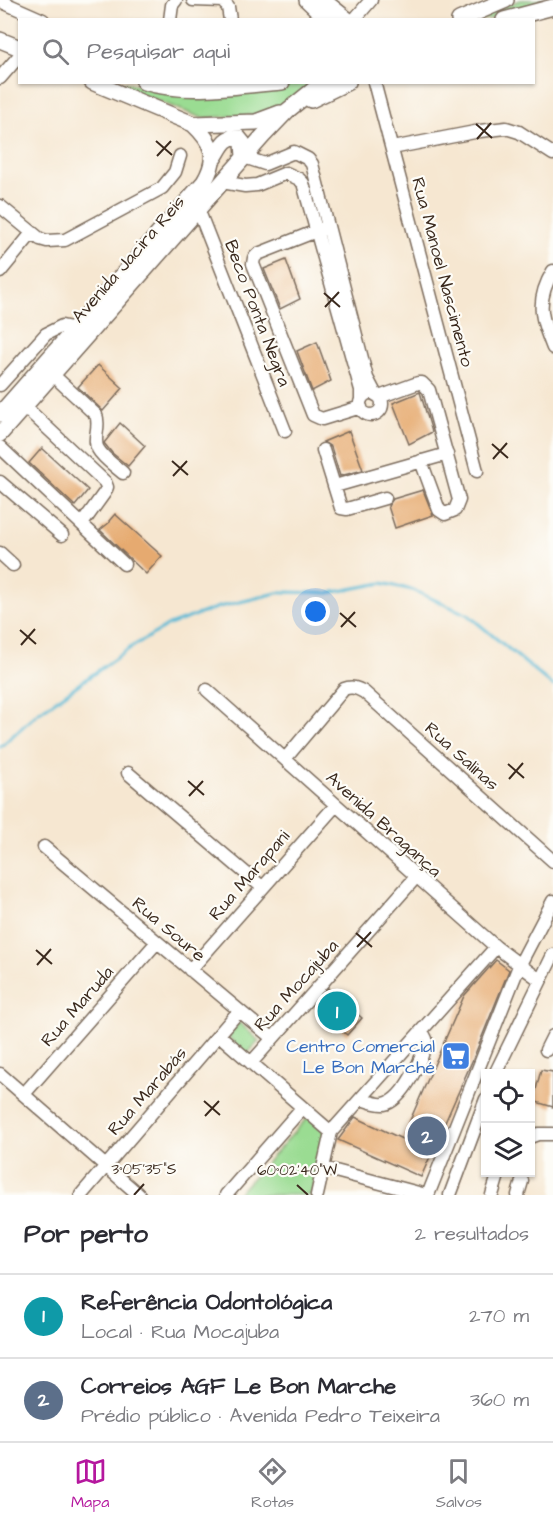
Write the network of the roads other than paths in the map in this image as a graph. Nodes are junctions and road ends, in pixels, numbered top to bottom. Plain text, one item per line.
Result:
1 (176, 0) edge
2 (193, 0) edge
3 (307, 0) edge
4 (323, 0) edge
5 (371, 0) edge
6 (507, 0) edge
7 (0, 1) edge
8 (223, 1) edge
9 (553, 7) edge
10 (38, 18) edge
11 (170, 18) edge
12 (230, 18) edge
13 (326, 18) edge
14 (346, 18) edge
15 (356, 18) edge
16 (464, 18) edge
17 (512, 18) edge
18 (0, 40) edge
19 (18, 47) edge
20 (18, 57) edge
21 (0, 78) edge
22 (97, 84) edge
23 (151, 84) edge
24 (252, 84) edge
25 (321, 84) edge
26 (344, 84) edge
27 (375, 84) edge
28 (287, 111) junction
29 (193, 124) junction
30 (392, 148) junction
31 (299, 154) junction
32 (553, 154) edge
33 (180, 156) dead end
34 (244, 157) junction
35 (214, 158) junction
36 (286, 173) junction
37 (222, 182) junction
38 (0, 206) edge
39 (198, 209) junction
40 (323, 228) junction
41 (32, 232) junction
42 (553, 271) edge
43 (0, 272) edge
44 (76, 329) junction
45 (553, 348) edge
46 (53, 375) junction
47 (0, 385) edge
48 (378, 396) junction
49 (361, 404) junction
50 (25, 407) junction
51 (0, 414) edge
52 (285, 431) dead end
53 (0, 434) edge
54 (0, 447) edge
55 (323, 450) dead end
56 (447, 454) junction
57 (421, 461) junction
58 (477, 471) dead end
59 (123, 473) dead end
60 (0, 482) edge
61 (335, 486) junction
62 (385, 498) dead end
63 (82, 524) junction
64 (62, 535) dead end
65 (0, 554) edge
66 (124, 564) dead end
67 (13, 565) dead end
68 (207, 690) dead end
69 (285, 759) junction
70 (128, 772) dead end
71 (336, 805) junction
72 (44, 847) dead end
73 (553, 861) edge
74 (416, 877) junction
75 (262, 886) junction
76 (553, 901) edge
77 (157, 942) junction
78 (496, 947) junction
79 (553, 955) edge
80 (519, 966) junction
81 (190, 970) junction
82 (540, 980) junction
83 (239, 1011) junction
84 (422, 1030) junction
85 (219, 1035) junction
86 (553, 1036) edge
87 (272, 1038) junction
88 (546, 1050) dead end
89 (251, 1063) junction
90 (497, 1069) edge
91 (0, 1074) edge
92 (24, 1094) junction
93 (361, 1099) junction
94 (302, 1108) junction
95 (481, 1111) edge
96 (331, 1132) junction
97 (553, 1134) edge
98 (535, 1135) edge
99 (105, 1166) junction
100 (324, 1168) junction
101 (498, 1177) edge
102 (522, 1181) dead end
103 (81, 1195) edge
104 (138, 1195) edge
105 (226, 1195) edge
106 (316, 1195) edge
107 (427, 1195) edge
108 (450, 1195) edge
109 (492, 1195) edge
110 (518, 1195) edge

1 - 11 street
2 - 8 street
3 - 13 main road
4 - 14 main road
5 - 15 street
6 - 16 main road
7 - 10 street
8 - 12 street
9 - 17 main road
18 - 19 main road
20 - 21 street
22 - 29 main road
23 - 24 main road
25 - 28 main road
26 - 28 main road
27 - 30 street, Rua Manoel Nascimento
28 - 29 main road
28 - 34 main road, Avenida Jacira Reis
29 - 35 main road
30 - 32 street
30 - 58 street, Rua Manoel Nascimento
31 - 34 street
31 - 36 street
31 - 40 street
33 - 41 street
34 - 35 main road, Avenida Jacira Reis
34 - 37 main road, Avenida Jacira Reis
35 - 44 main road, Avenida Jacira Reis
36 - 37 street
36 - 40 street
37 - 39 main road, Avenida Jacira Reis
38 - 41 street
39 - 46 main road, Avenida Jacira Reis
39 - 52 street, Beco Ponta Negra
40 - 48 street
40 - 49 street
40 - 49 street
41 - 43 street
42 - 45 street
44 - 47 street, Avenida Jacira Reis
44 - 51 main road, Avenida Jacira Reis
46 - 50 main road, Avenida Jacira Reis
46 - 59 street
48 - 49 street
48 - 49 street
48 - 56 street
50 - 53 main road, Avenida Jacira Reis
50 - 63 street
54 - 63 street
55 - 61 street
56 - 57 street
56 - 57 street
57 - 61 street
60 - 64 street
61 - 62 street
63 - 66 street
65 - 67 street
68 - 69 street, Avenida Bragança
69 - 71 street, Avenida Bragança
69 - 73 street, Rua Salinas
70 - 75 street
71 - 74 street, Avenida Bragança
71 - 75 street, Rua Marapani
72 - 77 street, Rua Soure
74 - 78 street, Avenida Bragança
74 - 87 street, Rua Mocajuba
75 - 81 street, Rua Marapani
76 - 80 street
77 - 81 street, Rua Soure
77 - 92 street, Rua Maruda
78 - 80 street, Avenida Bragança
78 - 84 street
79 - 82 street
80 - 82 street, Avenida Bragança
80 - 107 street
81 - 83 street, Rua Soure
82 - 90 street
83 - 85 street, Rua Marabás
83 - 87 street, Rua Soure
84 - 93 street
84 - 93 street
85 - 89 street
85 - 99 street, Rua Marabás
86 - 88 street
87 - 89 street, Rua Mocajuba
89 - 94 street
91 - 92 street
92 - 99 street
93 - 96 street
94 - 96 street
94 - 105 street
95 - 108 street
96 - 100 street
97 - 98 street
99 - 103 street, Rua Marabás
99 - 104 street
100 - 106 street
100 - 107 street
101 - 109 street
102 - 110 street

